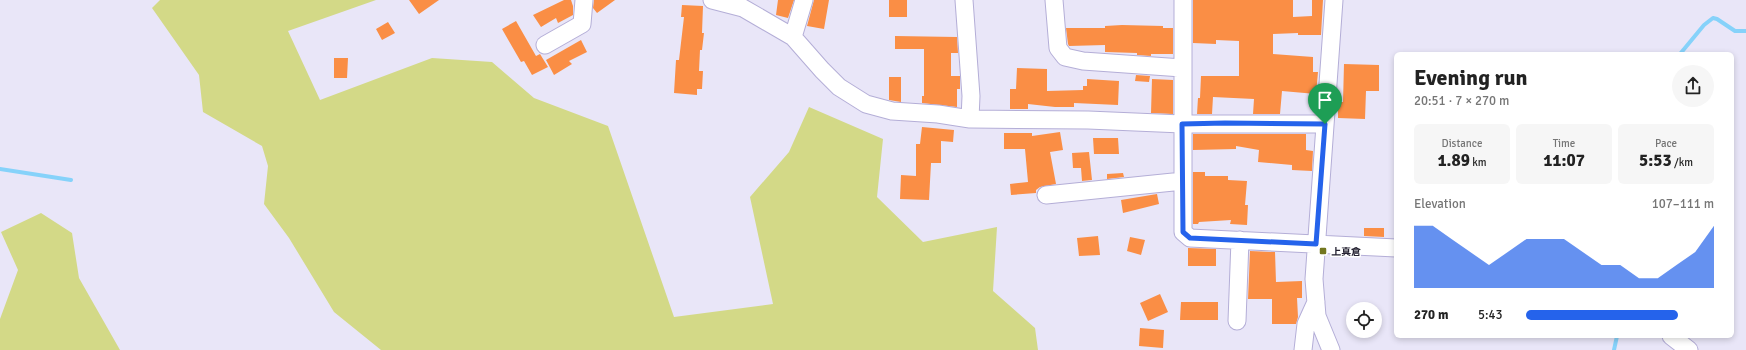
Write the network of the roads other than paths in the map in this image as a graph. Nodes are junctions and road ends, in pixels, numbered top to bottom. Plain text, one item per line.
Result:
1 (584, 0) edge
2 (712, 0) edge
3 (804, 0) edge
4 (964, 0) edge
5 (1054, 0) edge
6 (1184, 0) edge
7 (1334, 0) edge
8 (739, 4) edge
9 (793, 37) junction
10 (546, 45) dead end
11 (1182, 68) junction
12 (970, 119) junction
13 (1182, 124) junction
14 (1325, 124) junction
15 (1183, 181) junction
16 (1046, 195) dead end
17 (1240, 240) junction
18 (1316, 244) junction
19 (1394, 248) edge
20 (1316, 302) junction
21 (1236, 321) dead end
22 (1674, 338) edge
23 (1303, 350) edge
24 (1331, 350) edge
25 (1689, 350) edge

1 - 10 street
2 - 8 street
3 - 9 street
4 - 12 street
5 - 11 street
6 - 11 street
7 - 14 street
8 - 9 street
9 - 12 street
11 - 13 street
12 - 13 street
13 - 14 street
13 - 15 street
14 - 18 street
15 - 16 street
15 - 17 street
17 - 18 street
17 - 21 street
18 - 19 street
18 - 20 street
20 - 23 street
20 - 24 street
22 - 25 street

